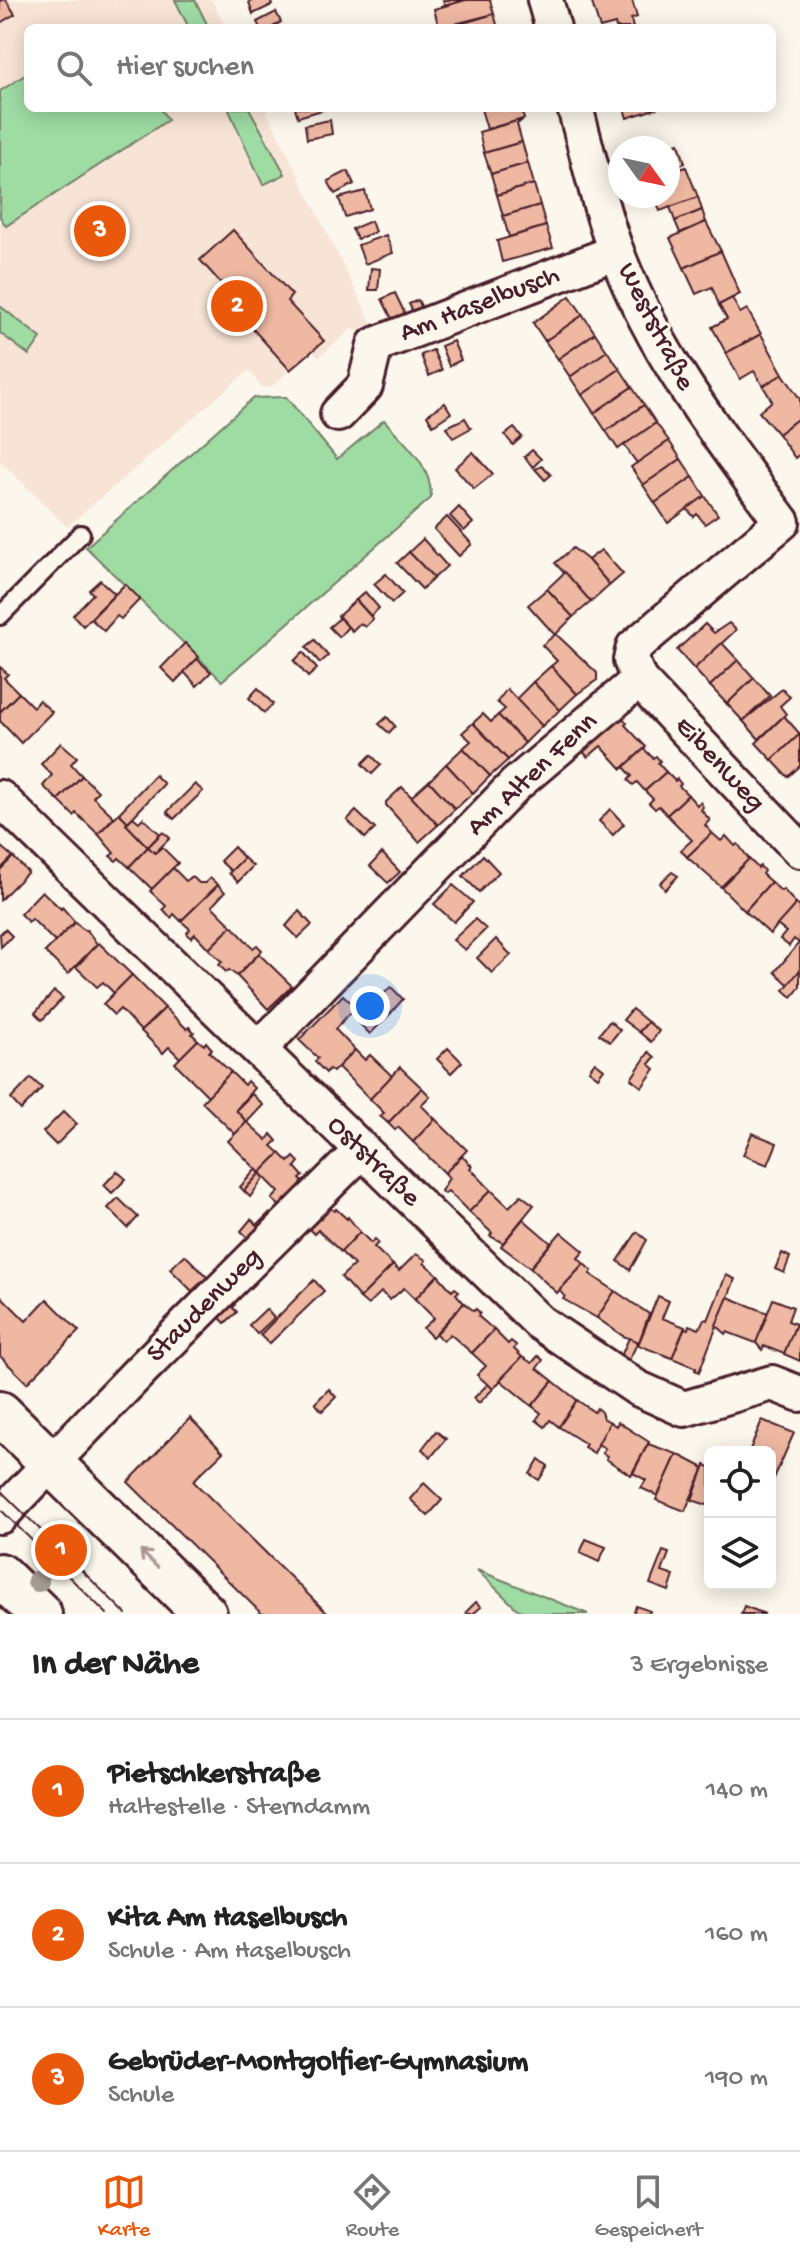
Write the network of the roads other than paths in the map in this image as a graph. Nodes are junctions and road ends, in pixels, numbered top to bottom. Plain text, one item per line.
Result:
1 (545, 0) edge
2 (552, 24) edge
3 (576, 112) edge
4 (616, 252) junction
5 (338, 414) dead end
6 (791, 521) edge
7 (81, 534) dead end
8 (0, 616) edge
9 (639, 680) junction
10 (0, 798) edge
11 (800, 850) edge
12 (259, 1049) junction
13 (361, 1151) junction
14 (800, 1394) edge
15 (0, 1413) edge
16 (51, 1463) junction
17 (0, 1516) edge
18 (0, 1575) edge
19 (40, 1614) edge
20 (205, 1614) edge

1 - 2 street
3 - 4 street, Weststraße
4 - 5 street, Am Haselbusch
4 - 6 street, Weststraße
6 - 9 street
7 - 8 lane
9 - 11 street, Eibenweg
9 - 12 street, Am Alten Fenn
10 - 12 street, Oststraße
12 - 13 street, Oststraße
13 - 14 street, Oststraße
13 - 16 street, Staudenweg
15 - 16 street
16 - 17 street, Staudenweg
20 -> 16 street
18 - 19 street

